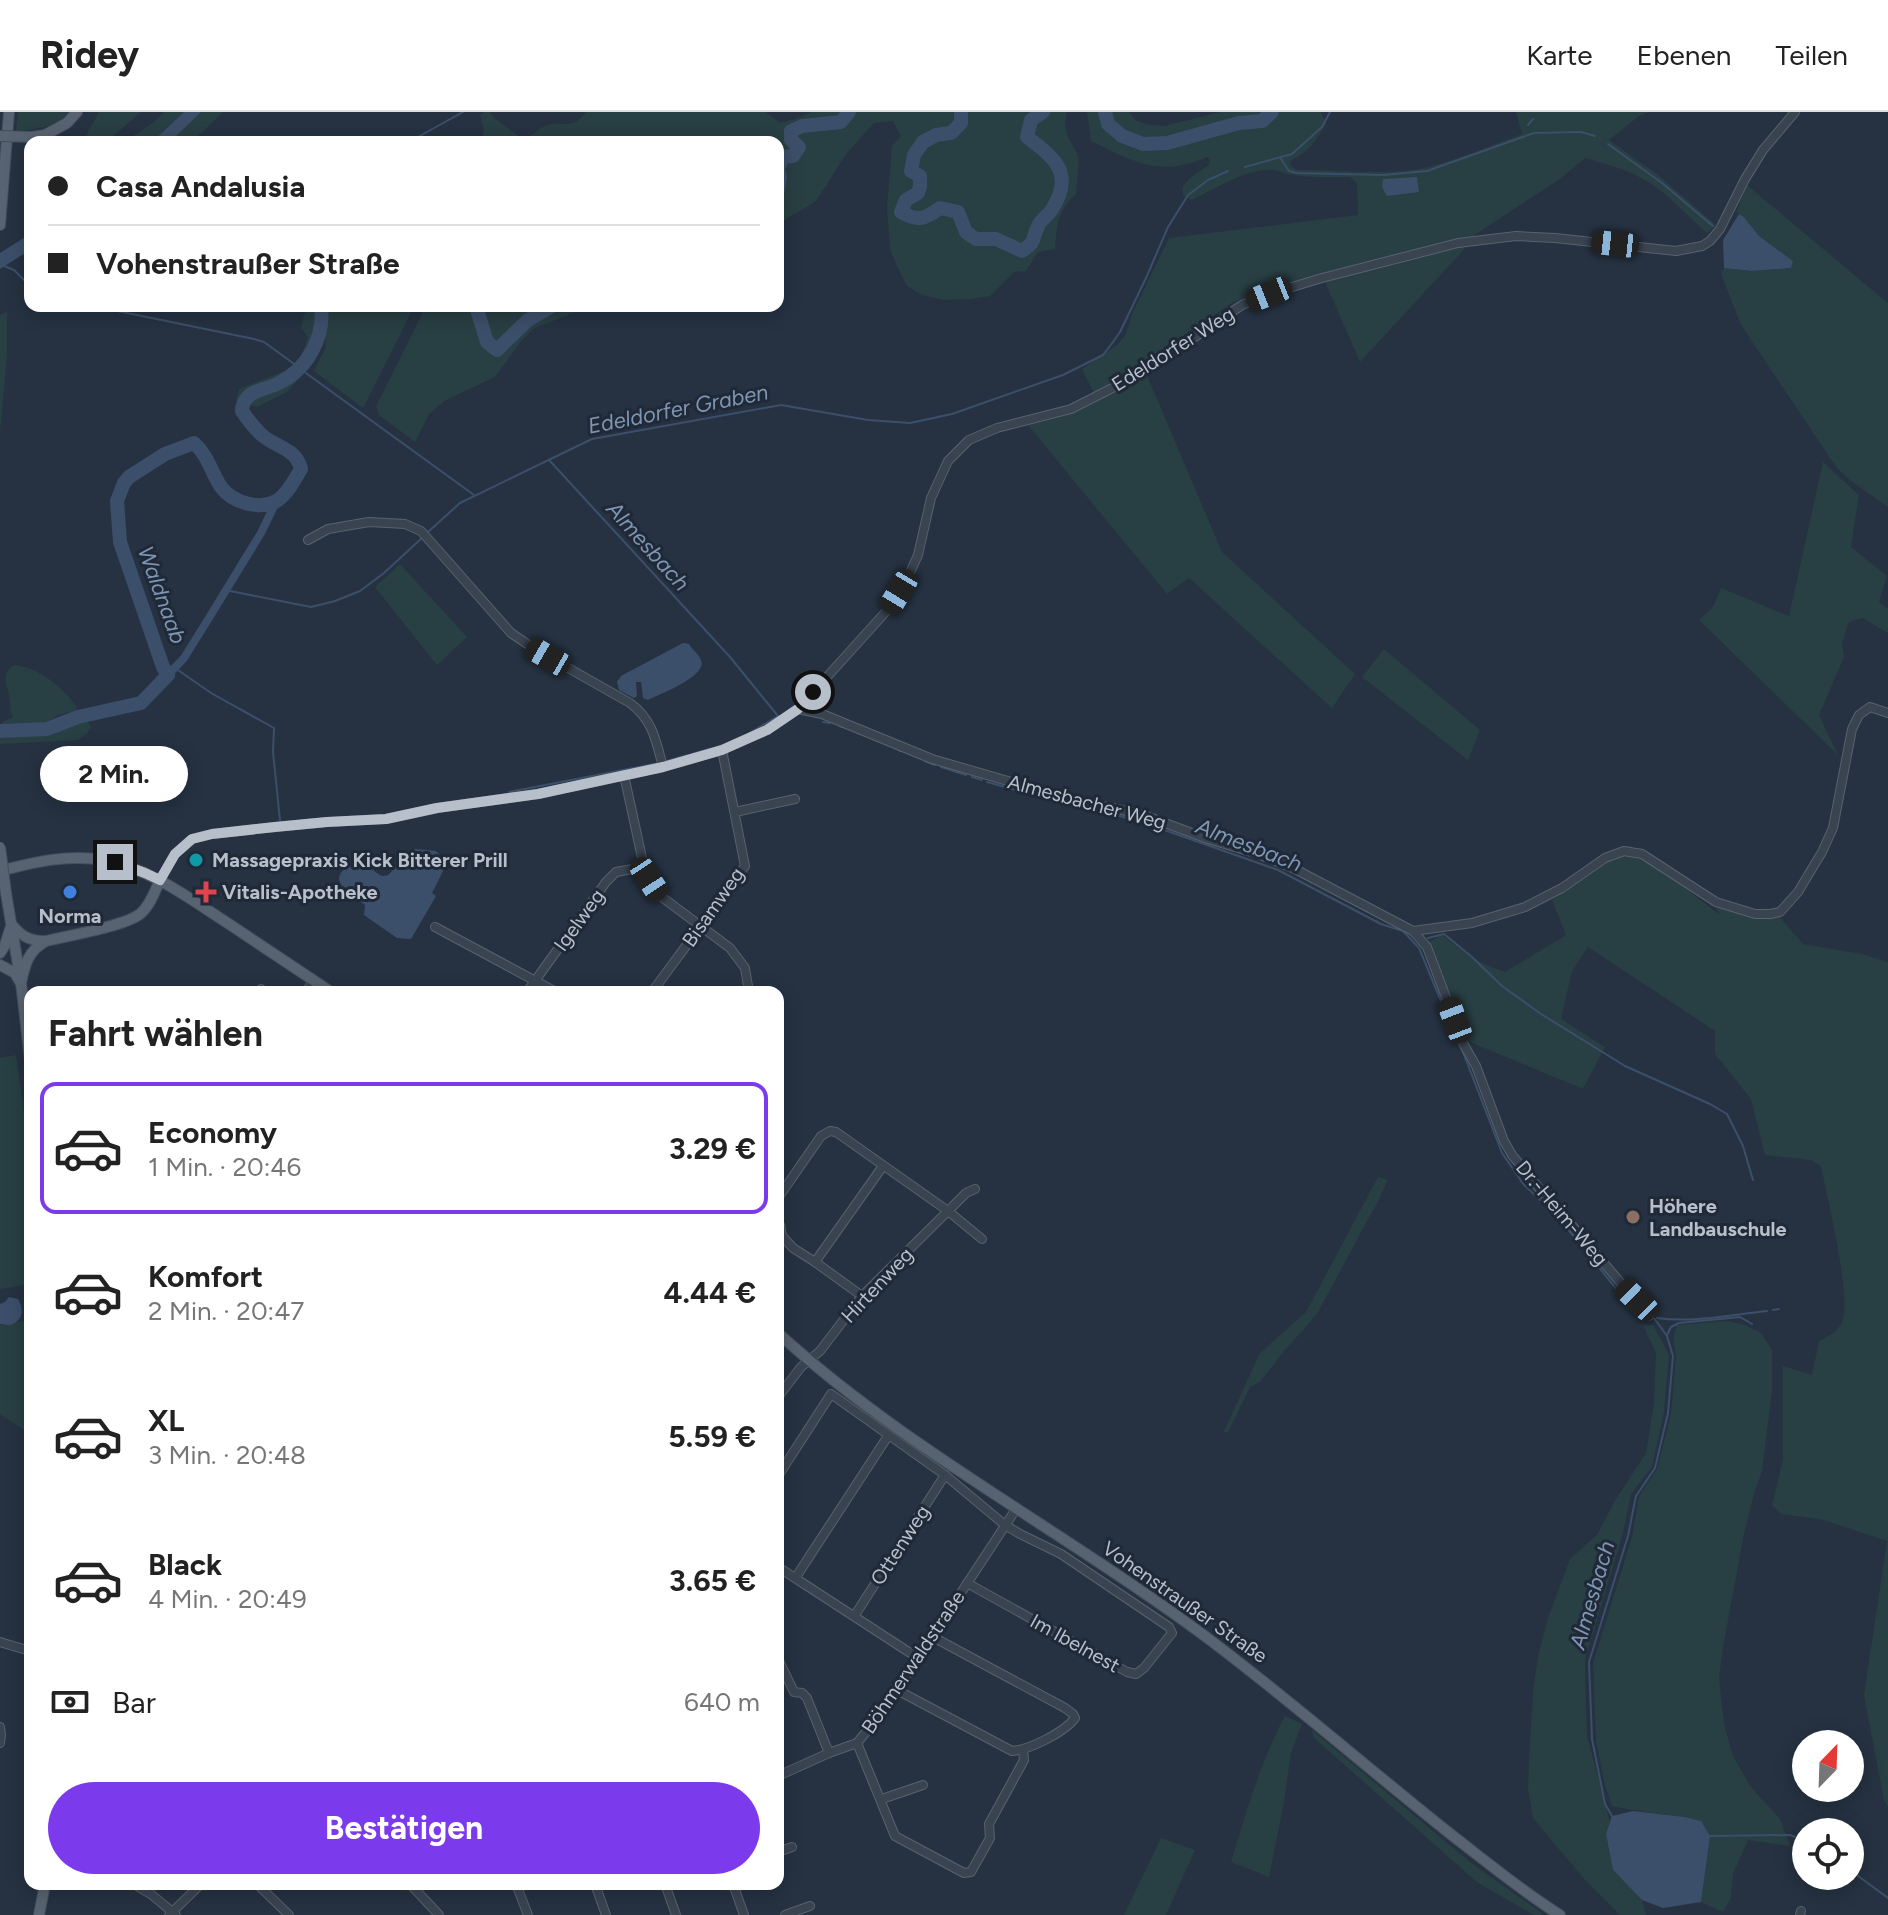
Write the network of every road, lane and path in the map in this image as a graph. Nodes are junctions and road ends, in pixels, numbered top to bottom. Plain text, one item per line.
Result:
1 (9, 112) edge
2 (77, 112) edge
3 (1795, 112) edge
4 (0, 136) edge
5 (38, 136) edge
6 (24, 137) edge
7 (1, 208) edge
8 (0, 225) edge
9 (308, 540) dead end
10 (798, 709) junction
11 (1888, 713) edge
12 (722, 750) junction
13 (663, 767) junction
14 (624, 775) junction
15 (795, 799) dead end
16 (735, 812) junction
17 (0, 847) edge
18 (644, 867) junction
19 (0, 871) edge
20 (160, 880) junction
21 (11, 924) junction
22 (435, 927) dead end
23 (701, 927) junction
24 (1413, 931) junction
25 (46, 941) junction
26 (0, 953) edge
27 (0, 965) edge
28 (314, 980) junction
29 (535, 981) junction
30 (21, 983) junction
31 (310, 986) edge
32 (322, 986) edge
33 (531, 986) edge
34 (545, 986) edge
35 (657, 986) edge
36 (748, 986) edge
37 (24, 1009) edge
38 (883, 1166) junction
39 (784, 1189) edge
40 (975, 1189) dead end
41 (948, 1211) junction
42 (784, 1238) edge
43 (982, 1239) dead end
44 (815, 1262) junction
45 (862, 1296) junction
46 (1648, 1311) dead end
47 (784, 1338) edge
48 (808, 1360) junction
49 (784, 1387) edge
50 (888, 1436) junction
51 (784, 1467) edge
52 (945, 1475) junction
53 (1016, 1509) junction
54 (1005, 1525) junction
55 (784, 1570) edge
56 (796, 1577) junction
57 (967, 1583) junction
58 (855, 1615) junction
59 (1172, 1633) joint
60 (933, 1637) junction
61 (0, 1642) edge
62 (24, 1649) edge
63 (918, 1658) junction
64 (784, 1671) edge
65 (897, 1690) junction
66 (0, 1727) edge
67 (0, 1743) edge
68 (857, 1743) junction
69 (1023, 1750) junction
70 (829, 1753) junction
71 (784, 1773) edge
72 (923, 1785) dead end
73 (882, 1799) junction
74 (792, 1847) dead end
75 (784, 1850) edge
76 (44, 1890) edge
77 (144, 1890) edge
78 (195, 1890) edge
79 (263, 1890) edge
80 (415, 1890) edge
81 (518, 1890) edge
82 (597, 1890) edge
83 (667, 1890) edge
84 (735, 1890) edge
85 (810, 1906) dead end
86 (173, 1914) edge
87 (435, 1914) edge
88 (39, 1915) edge
89 (289, 1915) edge
90 (528, 1915) edge
91 (606, 1915) edge
92 (676, 1915) edge
93 (744, 1915) edge
94 (785, 1915) edge
95 (1560, 1915) edge

1 - 7 main road
2 - 5 main road, bridge
3 - 10 street, Edeldorfer Weg
4 - 6 main road, bridge
7 - 8 main road
9 - 13 street
10 - 12 street, Edeldorfer Weg
10 - 24 street, Almesbacher Weg
11 - 24 street
12 - 13 street, Edeldorfer Weg
12 - 16 street, Bisamweg
13 - 14 street, Edeldorfer Weg
14 - 18 street
14 - 20 street, Edeldorfer Weg
15 - 16 street
16 - 23 street, Bisamweg
17 - 21 main road, bridge
18 - 23 street
18 - 29 street, Igelweg
19 - 20 main road
20 - 25 main road
20 - 28 main road
21 - 25 main road
21 - 26 main road
21 - 30 main road
22 - 29 street
23 - 35 street, Bisamweg
23 - 36 street
24 - 46 street, Dr.-Heim-Weg
25 - 30 main road
27 - 30 main road
28 - 31 street
28 - 32 main road
29 - 33 street, Igelweg
29 - 34 street
30 - 37 main road
38 - 39 street
38 - 41 street
38 - 44 street
40 - 41 street, Hirtenweg
41 - 43 street
41 - 45 street, Hirtenweg
42 - 44 street
44 - 45 street
45 - 48 street, Hirtenweg
47 - 48 main road, Vohenstraußer Straße
48 - 49 street, Hirtenweg
48 - 53 main road, Vohenstraußer Straße
50 - 51 street, Vohenstraußer Straße
50 - 52 street, Vohenstraußer Straße
50 - 56 street
52 - 54 street, Vohenstraußer Straße
52 - 58 street, Ottenweg
53 - 54 street, Böhmerwaldstraße
53 - 95 main road, Vohenstraußer Straße
54 - 57 street, Böhmerwaldstraße
54 - 59 street, Vohenstraußer Straße
55 - 56 street
56 - 58 street
57 - 59 street, Im Ibelnest
57 - 60 street, Böhmerwaldstraße
58 - 63 street
60 - 63 street, Böhmerwaldstraße
60 - 69 street
61 - 62 street
63 - 65 street, Böhmerwaldstraße
64 - 70 street
65 - 68 street, Böhmerwaldstraße
65 - 69 street
66 - 67 street
68 - 70 street, Böhmerwaldstraße
68 - 73 street
69 - 73 street
70 - 71 street, Böhmerwaldstraße
72 - 73 street
74 - 75 street
76 - 88 main road
77 - 86 street
78 - 86 street
79 - 89 street
80 - 87 street
81 - 90 street
82 - 91 street
83 - 92 street
84 - 93 street
85 - 94 street

